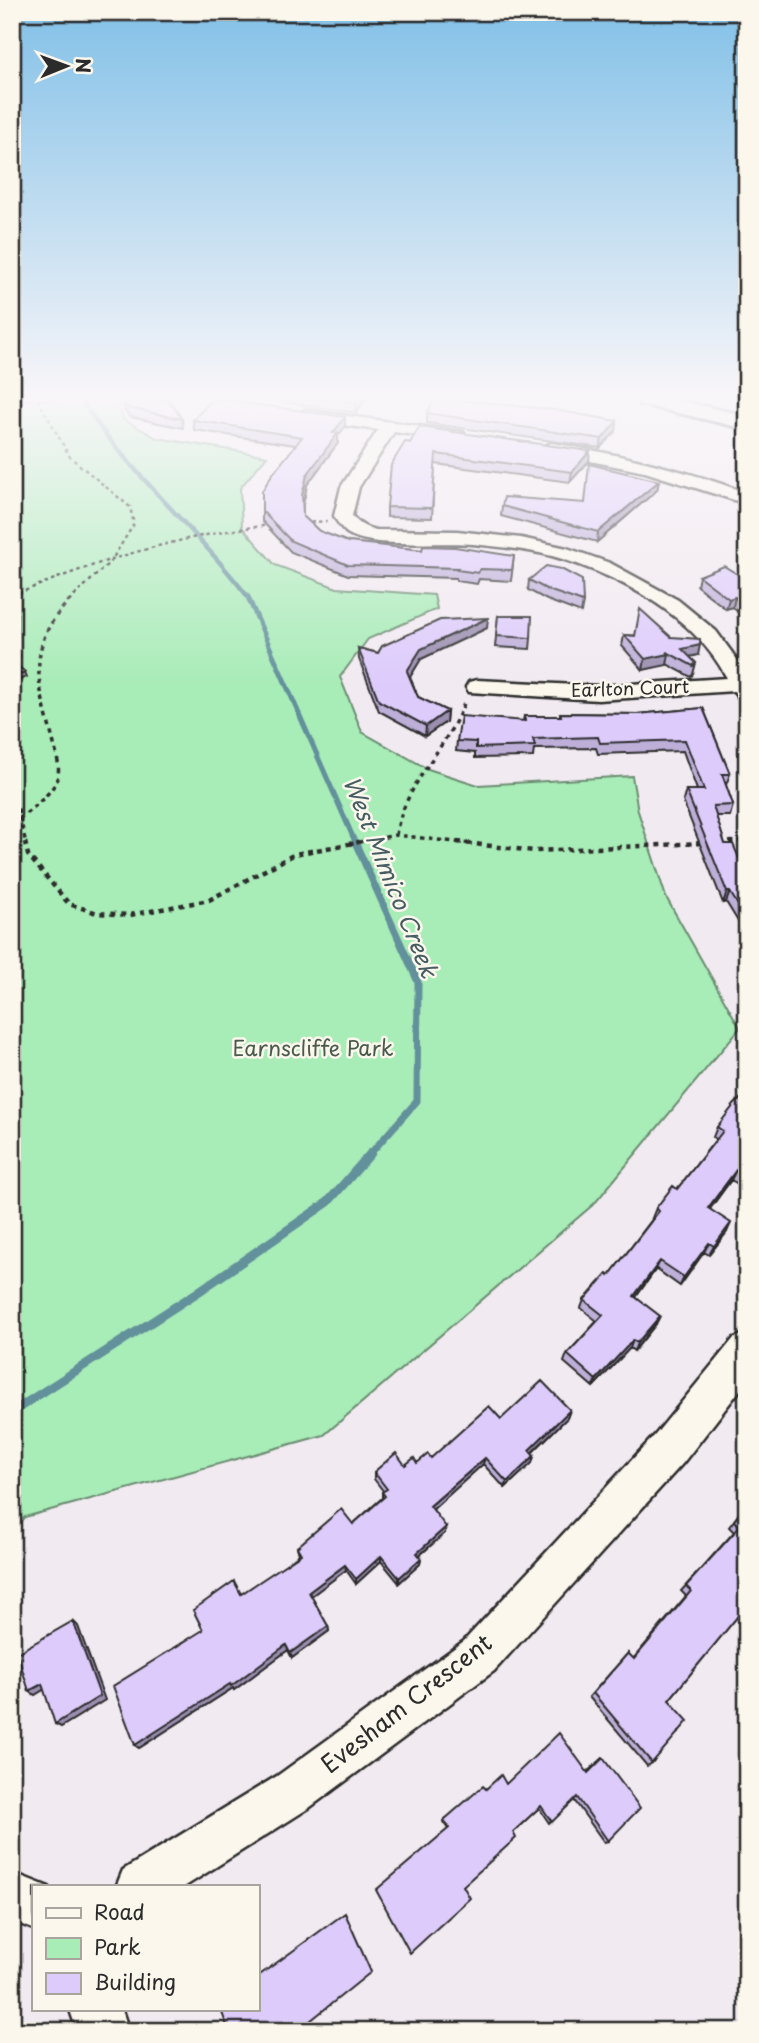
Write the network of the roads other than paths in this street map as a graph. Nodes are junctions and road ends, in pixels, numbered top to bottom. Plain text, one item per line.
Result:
1 (348, 495) edge
2 (477, 687) road end
3 (745, 687) edge
4 (747, 1351) edge
5 (143, 1885) edge
6 (96, 2011) edge
7 (103, 2031) edge

1 - 3 street
2 - 3 street, Earlton Court
4 - 5 street, Evesham Crescent
6 - 7 street

